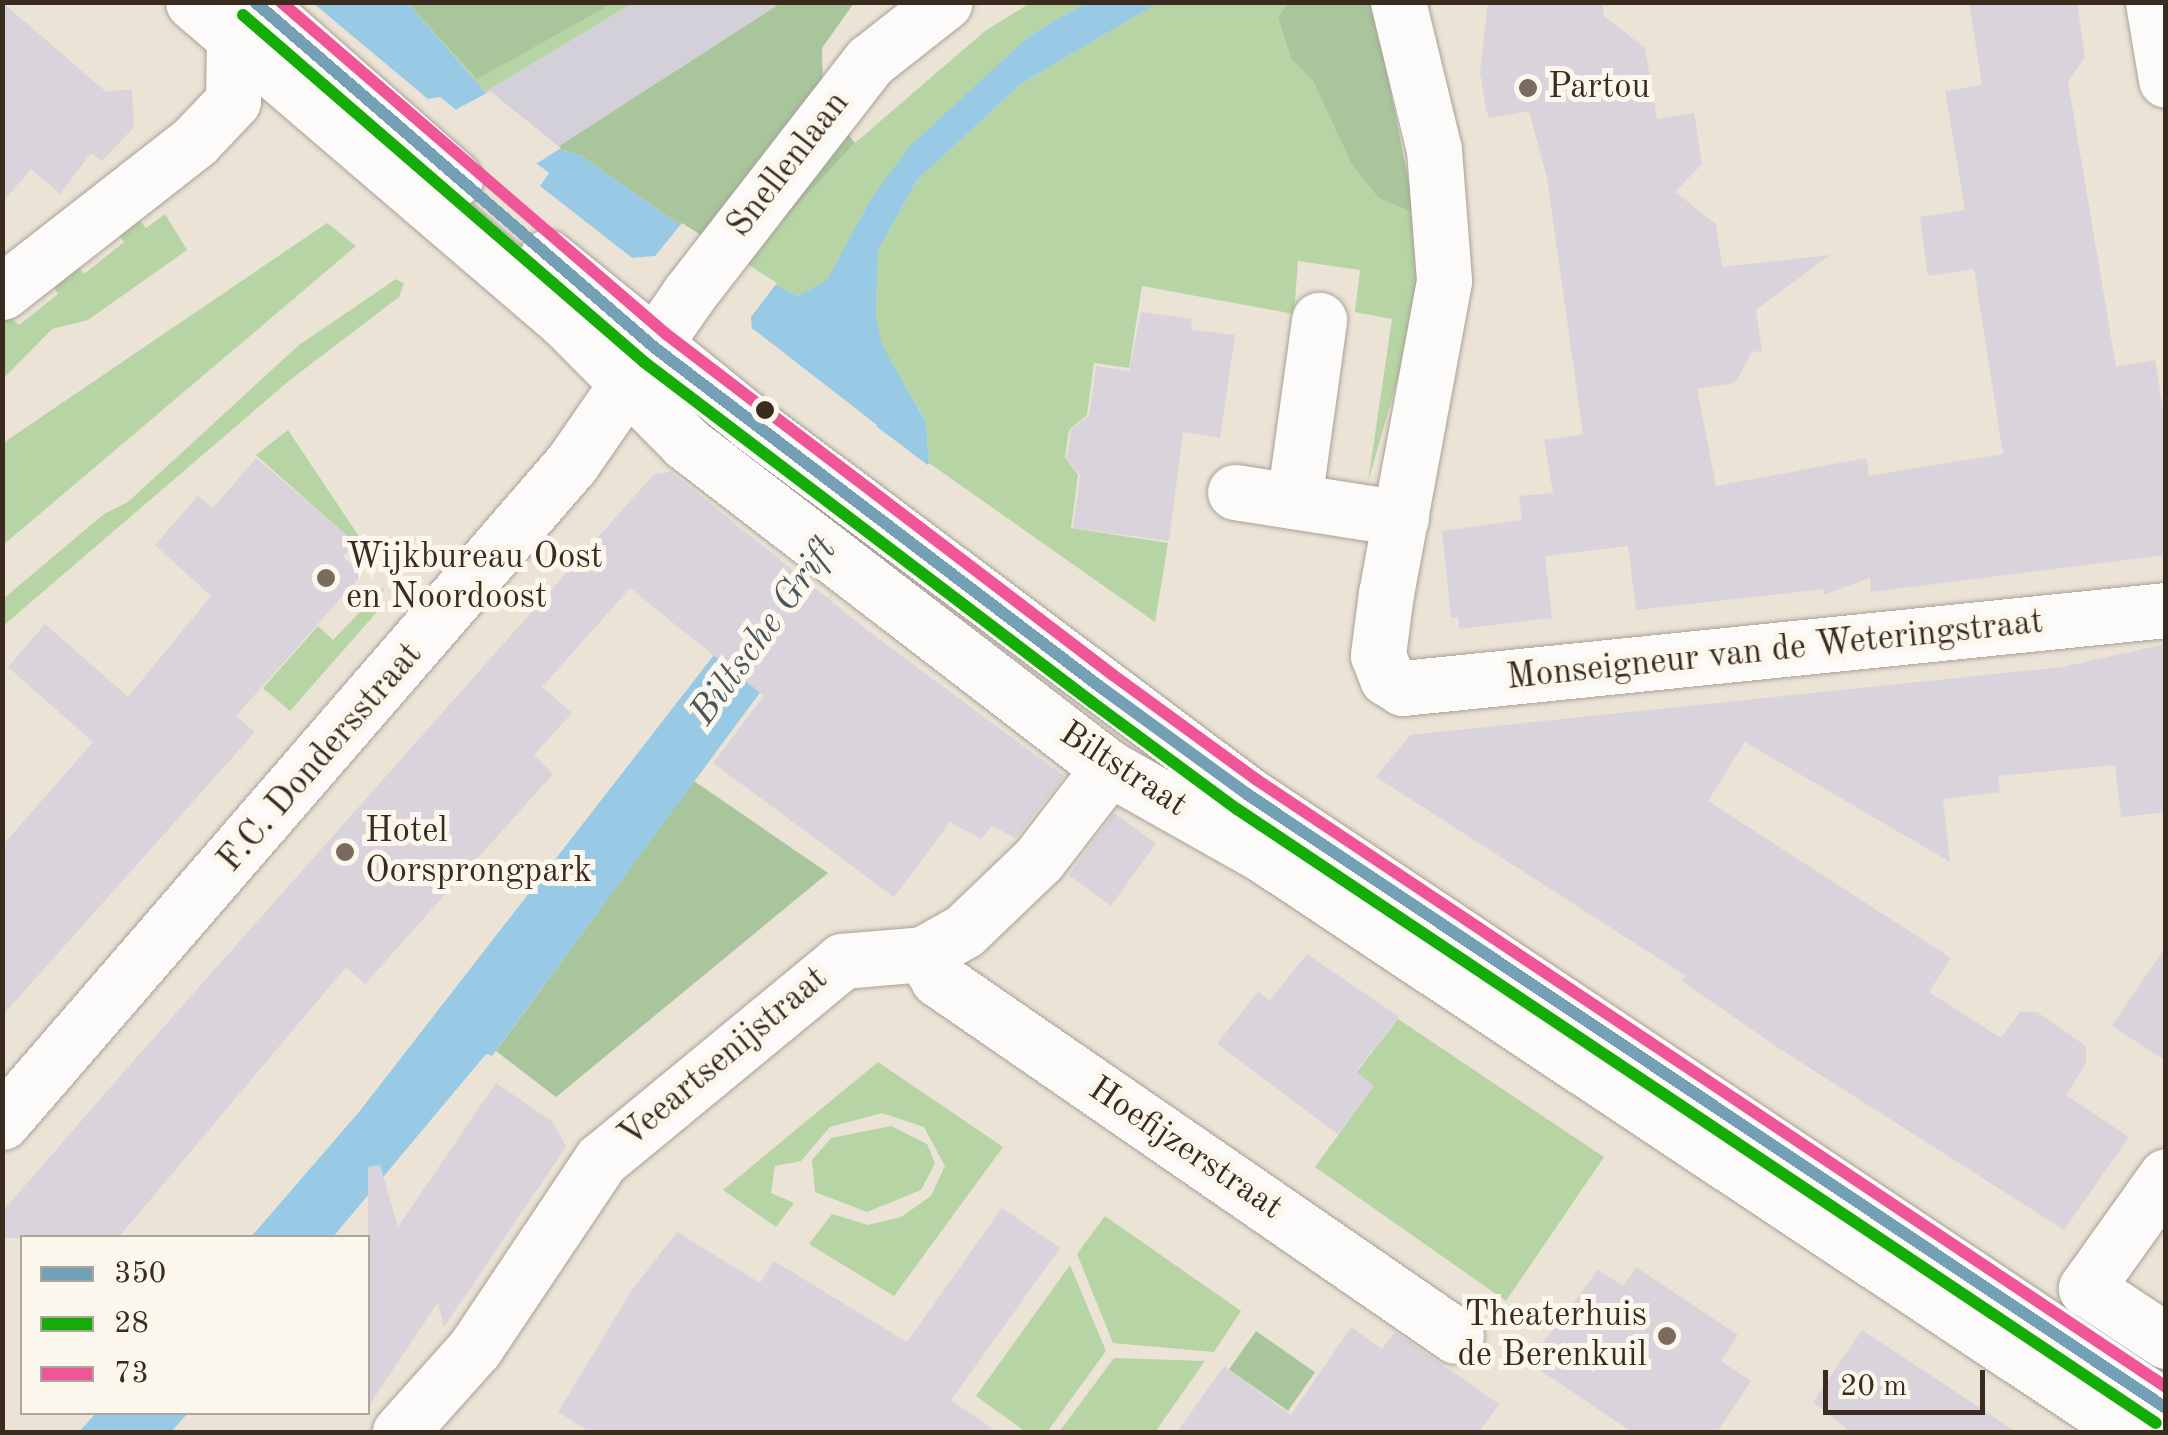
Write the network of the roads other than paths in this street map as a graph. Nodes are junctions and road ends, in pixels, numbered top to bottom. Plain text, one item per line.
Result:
1 (193, 2) edge
2 (945, 2) edge
3 (1398, 2) edge
4 (2153, 2) edge
5 (244, 20) edge
6 (2166, 80) edge
7 (2, 292) edge
8 (1319, 320) dead end
9 (642, 367) junction
10 (1235, 492) dead end
11 (1294, 501) junction
12 (1401, 518) junction
13 (2166, 610) edge
14 (1108, 768) junction
15 (923, 954) junction
16 (2, 1122) edge
17 (2166, 1176) edge
18 (1456, 1336) dead end
19 (2166, 1341) edge
20 (2166, 1408) edge
21 (400, 1432) edge
22 (2132, 1432) edge

1 - 5 street, Biltstraat
2 - 9 street, Snellenlaan
3 - 12 street
4 - 6 street
5 - 7 street
5 - 9 street, Biltstraat
8 - 11 street
9 - 14 street, Biltstraat
9 - 16 street, F.C. Dondersstraat
9 - 20 street, Biltstraat
10 - 11 street
11 - 12 street
12 - 13 street, Monseigneur van de Weteringstraat
14 - 15 street, Veeartsenijstraat
14 - 22 street, Biltstraat
15 - 18 street, Hoefijzerstraat
15 - 21 street, Veeartsenijstraat
17 - 19 street

